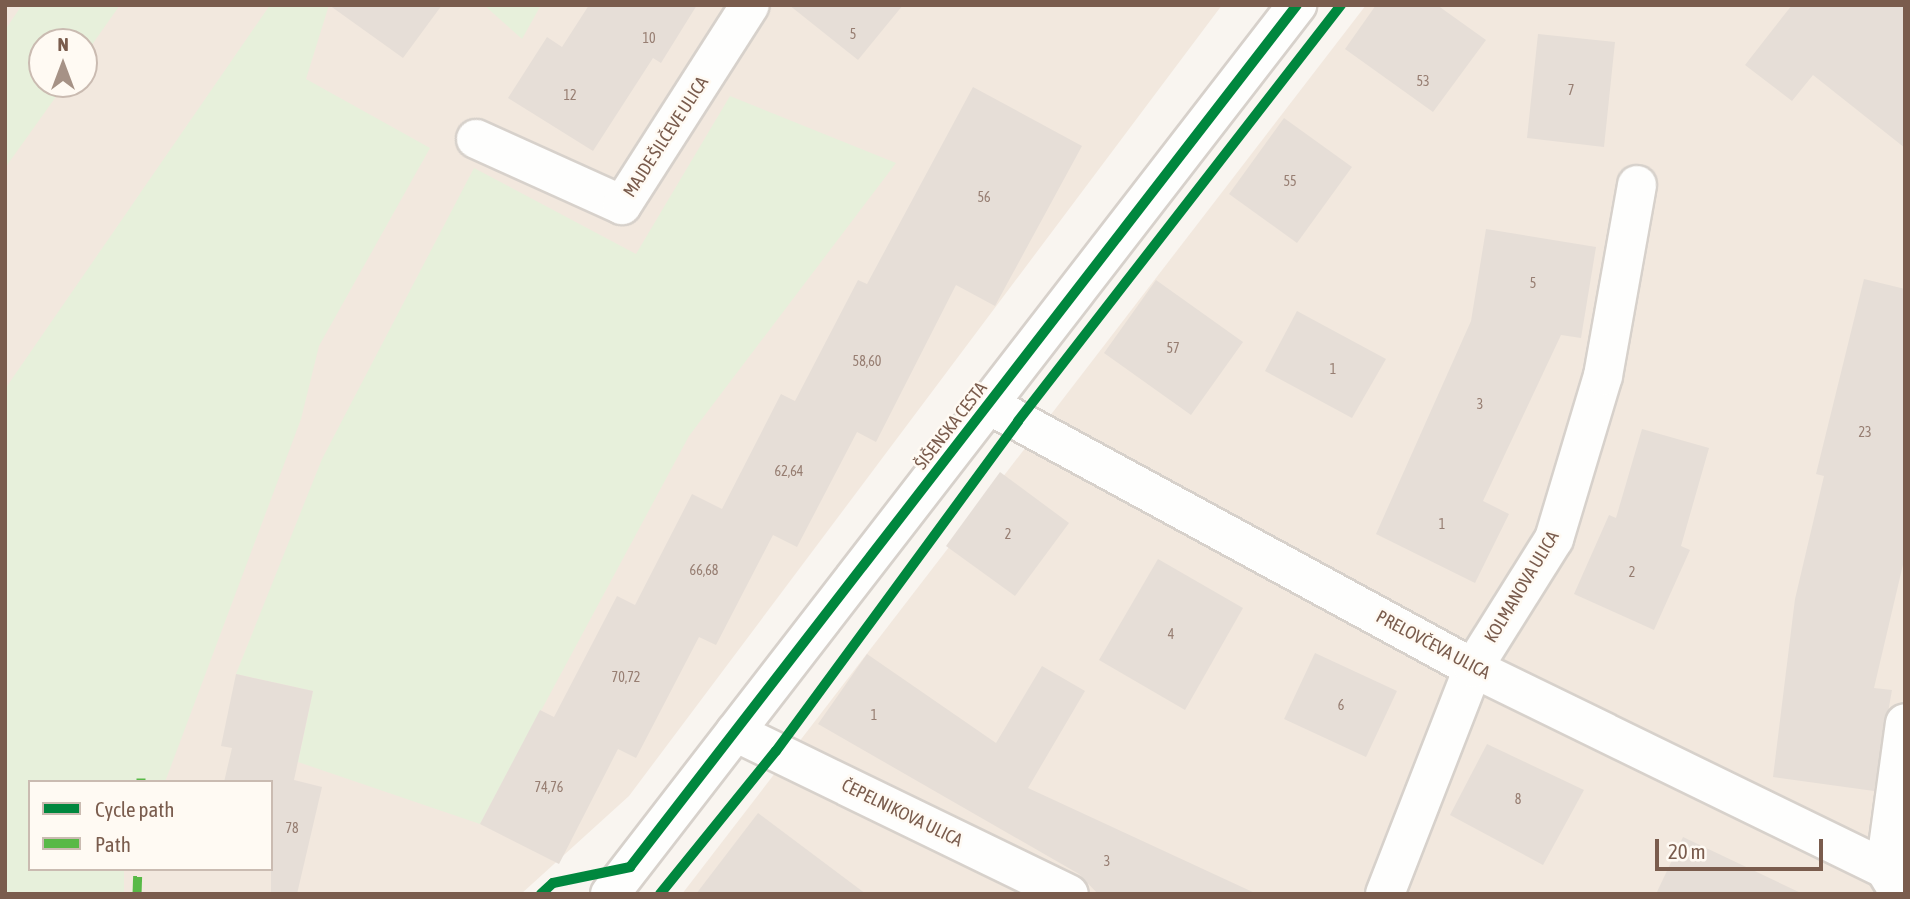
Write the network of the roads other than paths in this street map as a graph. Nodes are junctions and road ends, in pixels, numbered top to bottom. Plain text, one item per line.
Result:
1 (750, 5) edge
2 (1297, 5) edge
3 (476, 139) dead end
4 (1637, 185) dead end
5 (989, 405) junction
6 (1473, 668) junction
7 (1905, 723) edge
8 (735, 732) junction
9 (1893, 881) edge
10 (610, 894) edge
11 (1069, 894) edge
12 (1385, 894) edge

1 - 3 street, MAJDE ŠILČEVE ULICA
2 - 5 street, ŠIŠENSKA CESTA
4 - 6 street, KOLMANOVA ULICA
5 - 6 street, PRELOVČEVA ULICA
5 - 8 street, ŠIŠENSKA CESTA
6 - 9 street, PRELOVČEVA ULICA
6 - 12 street, KOLMANOVA ULICA
7 - 9 street
8 - 10 street, ŠIŠENSKA CESTA
8 - 11 street, ČEPELNIKOVA ULICA

